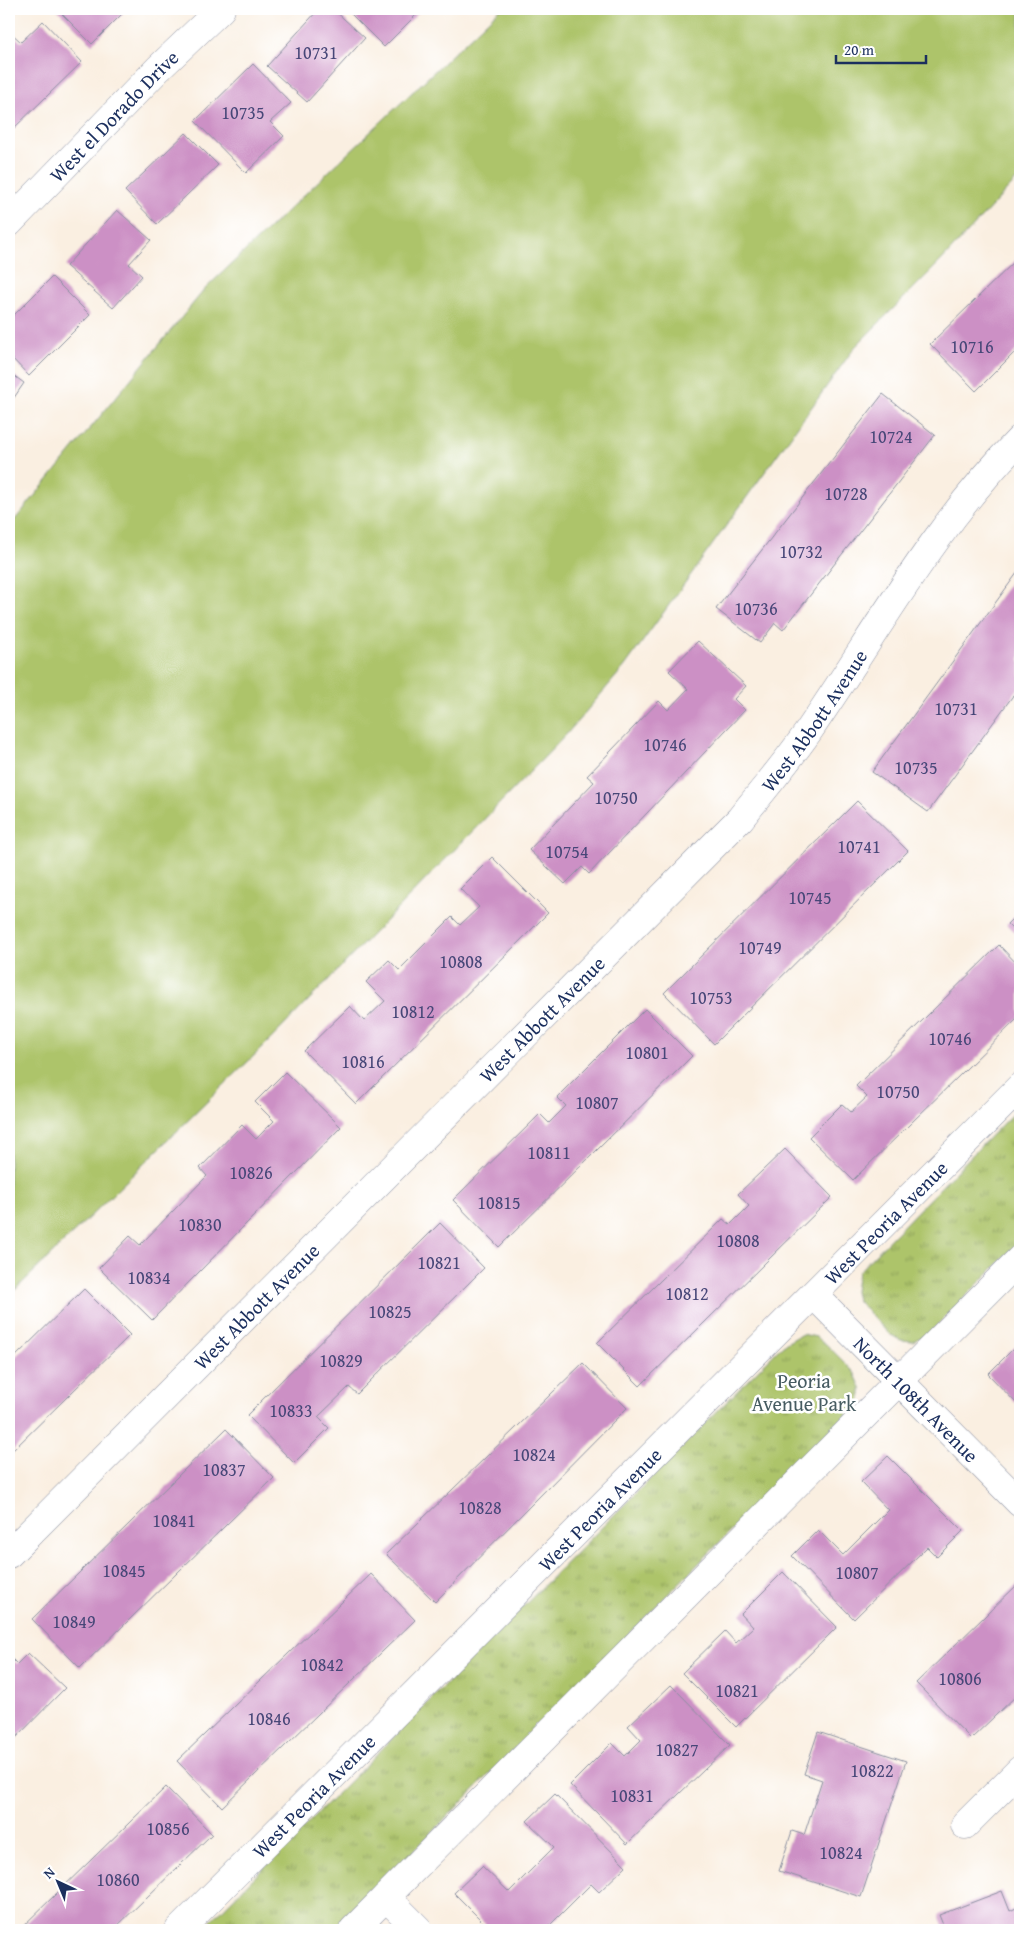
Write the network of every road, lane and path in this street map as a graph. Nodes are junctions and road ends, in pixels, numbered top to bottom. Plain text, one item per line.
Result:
1 (221, 9) edge
2 (9, 223) edge
3 (1020, 439) edge
4 (1020, 1088) edge
5 (1020, 1259) edge
6 (814, 1295) junction
7 (900, 1382) junction
8 (1020, 1504) edge
9 (9, 1554) edge
10 (1020, 1770) edge
11 (965, 1825) dead end
12 (386, 1898) junction
13 (179, 1930) edge
14 (353, 1930) edge
15 (419, 1930) edge

1 - 2 street, West el Dorado Drive
3 - 9 street, West Abbott Avenue
4 - 6 street, West Peoria Avenue
5 - 7 street
6 - 7 street, North 108th Avenue
6 - 13 street, West Peoria Avenue
7 - 8 street, North 108th Avenue
7 - 12 street
10 - 11 street
12 - 14 street
12 - 15 street

